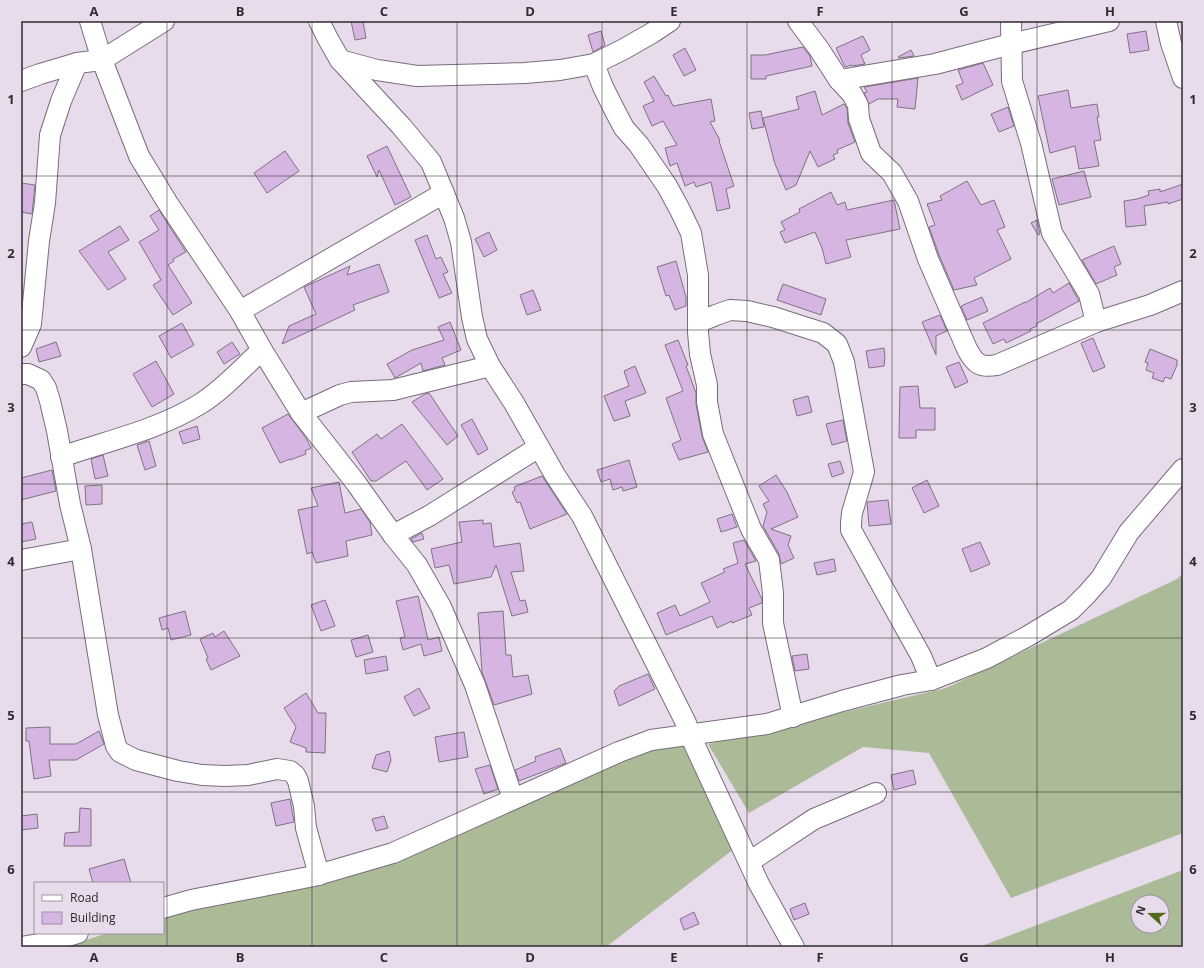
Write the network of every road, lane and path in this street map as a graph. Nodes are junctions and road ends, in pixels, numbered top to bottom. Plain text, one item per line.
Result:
1 (90, 21) edge
2 (164, 21) edge
3 (319, 21) edge
4 (670, 21) edge
5 (798, 21) edge
6 (1011, 21) edge
7 (1109, 21) edge
8 (1166, 21) edge
9 (1011, 44) junction
10 (102, 60) junction
11 (340, 60) junction
12 (77, 63) junction
13 (594, 64) junction
14 (1183, 78) edge
15 (839, 80) junction
16 (21, 81) edge
17 (444, 193) junction
18 (1183, 291) edge
19 (240, 312) junction
20 (699, 322) junction
21 (1096, 322) junction
22 (21, 347) edge
23 (262, 350) junction
24 (490, 366) junction
25 (21, 374) edge
26 (301, 413) junction
27 (539, 447) junction
28 (61, 456) junction
29 (1183, 469) edge
30 (393, 535) junction
31 (81, 549) junction
32 (21, 560) edge
33 (930, 680) junction
34 (793, 717) junction
35 (690, 735) junction
36 (876, 794) dead end
37 (514, 799) junction
38 (749, 862) junction
39 (318, 875) junction
40 (164, 908) edge
41 (75, 934) edge
42 (21, 947) edge
43 (794, 947) edge

1 - 10 street
2 - 10 street
3 - 11 street
4 - 13 street
5 - 15 street
6 - 9 street
7 - 9 street
8 - 14 street
9 - 15 street
9 - 21 street
10 - 12 street
10 - 19 street
11 - 13 street
11 - 17 street
12 - 16 street
12 - 22 street
13 - 20 street
15 - 21 street
17 - 19 street
17 - 24 street
18 - 21 street
19 - 23 street
20 - 33 street
20 - 34 street
23 - 26 street
23 - 28 street
24 - 26 street
24 - 27 street
25 - 28 street
26 - 30 street
27 - 30 street
27 - 35 street
28 - 31 street
29 - 33 street
30 - 37 street
31 - 32 street
31 - 39 street
33 - 34 street
34 - 35 street
35 - 37 street
35 - 38 street
36 - 38 street
37 - 39 street
38 - 43 street
39 - 40 street
41 - 42 street

